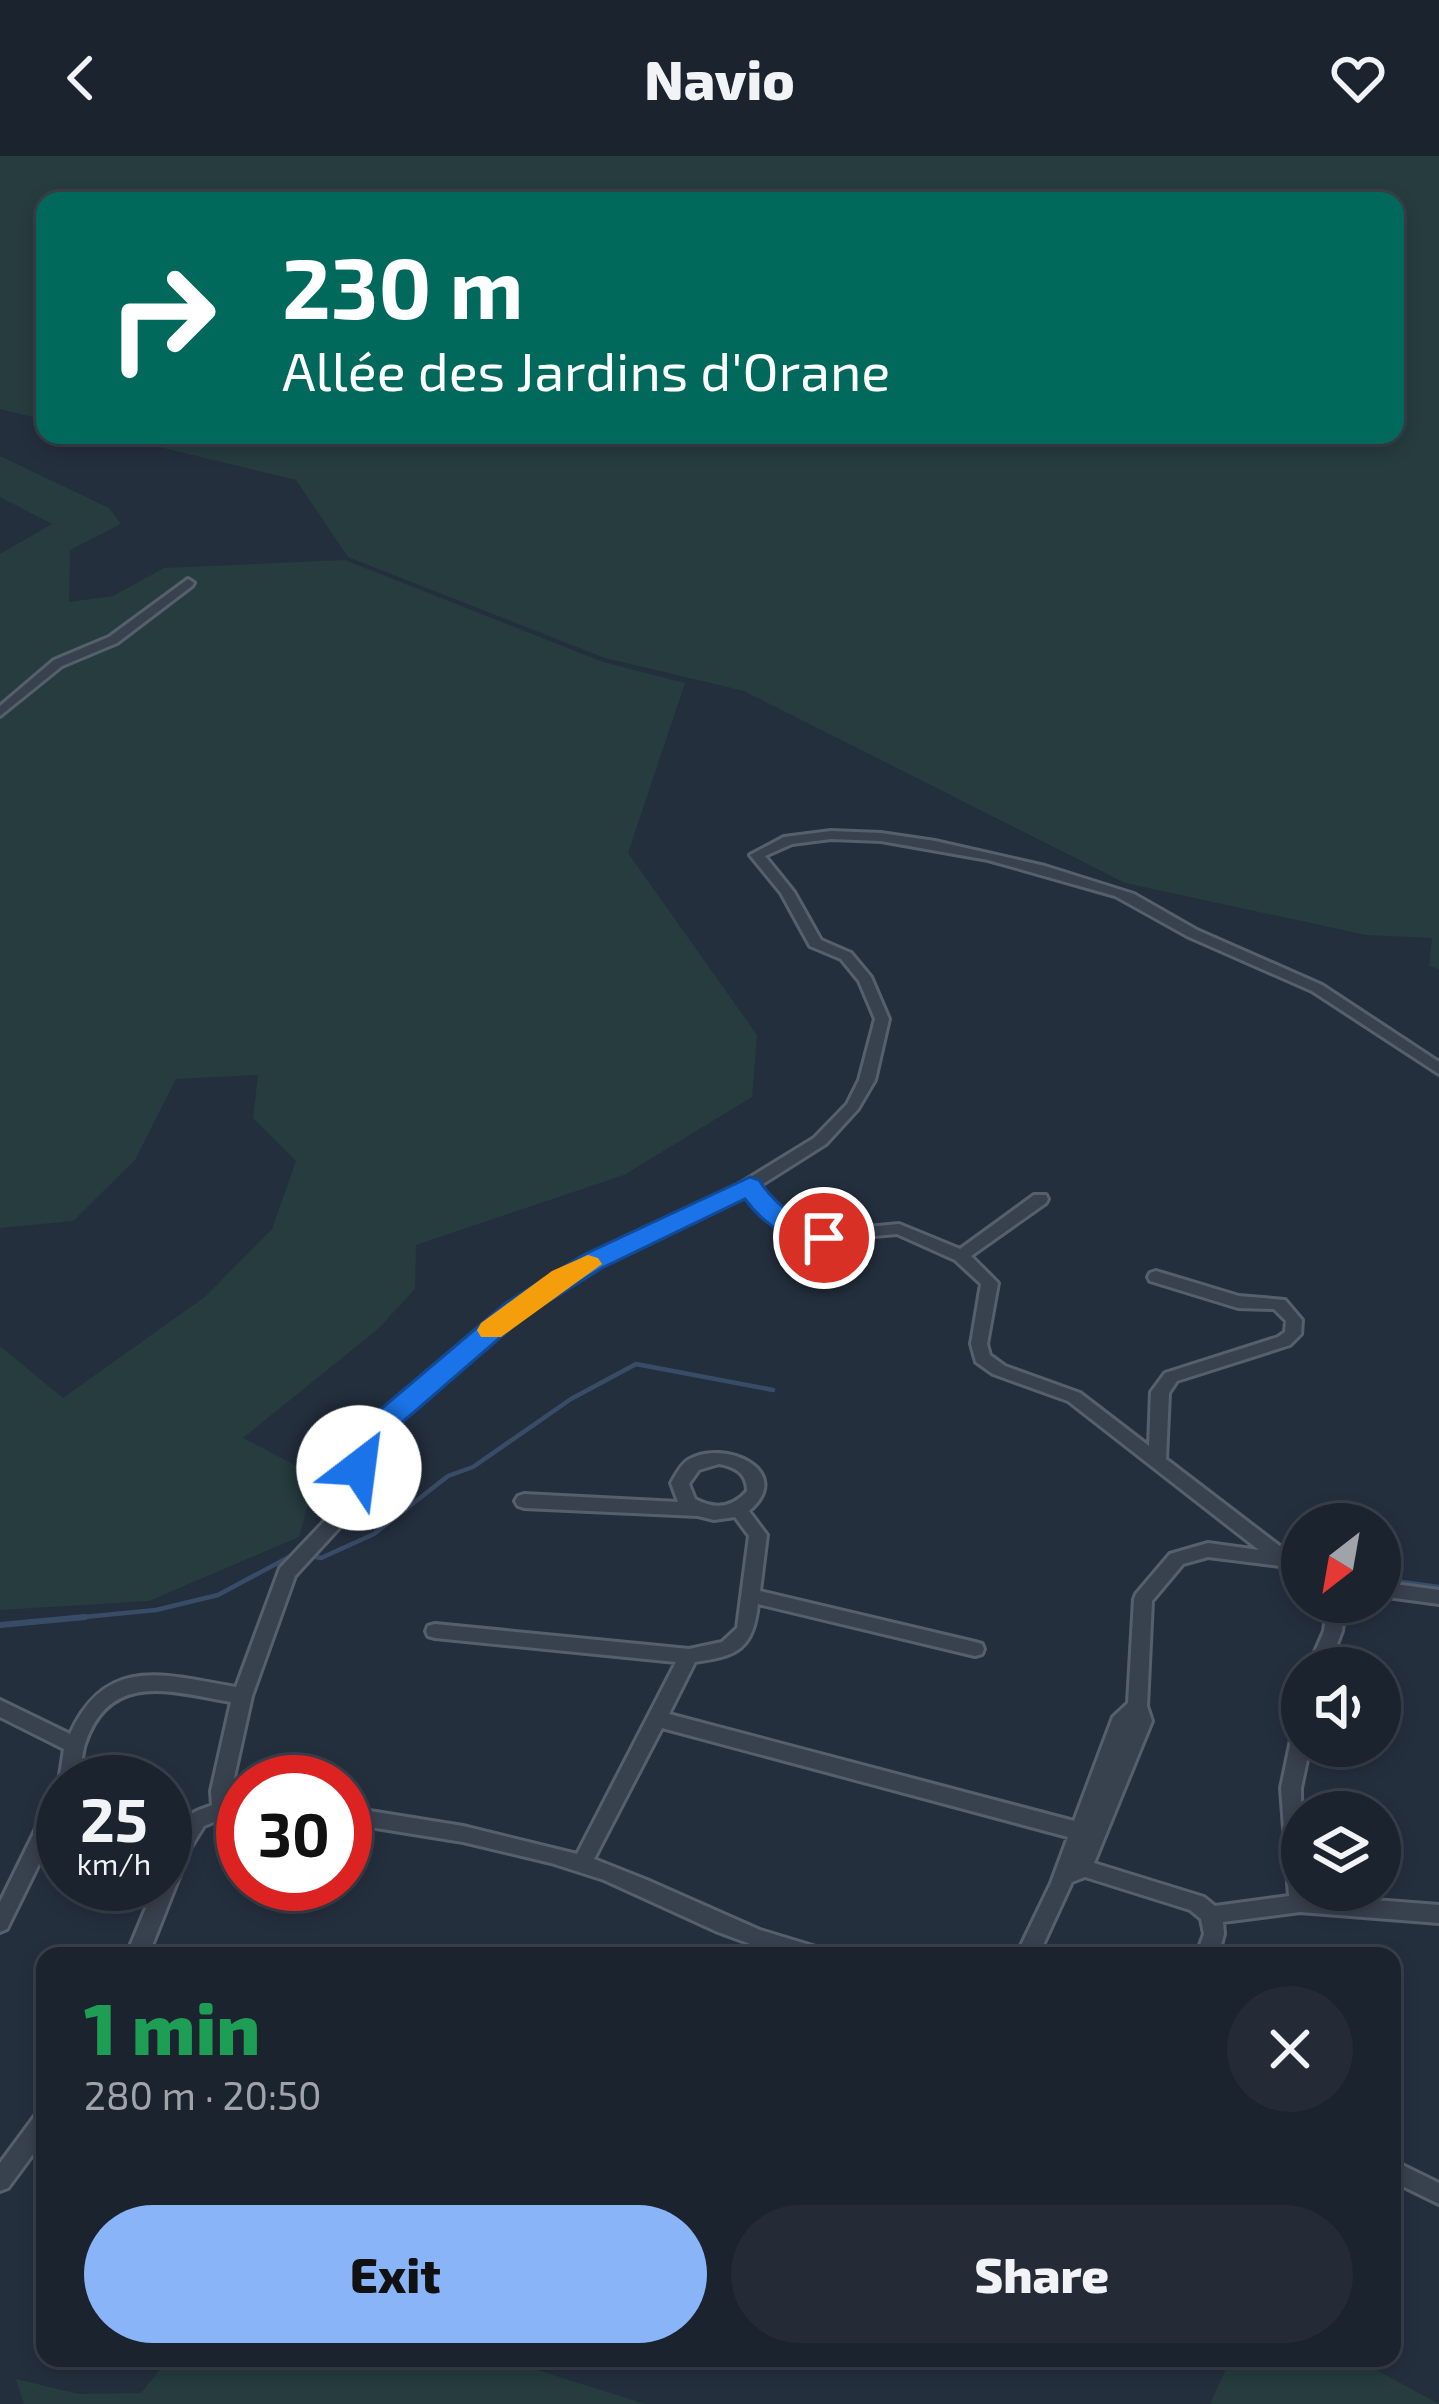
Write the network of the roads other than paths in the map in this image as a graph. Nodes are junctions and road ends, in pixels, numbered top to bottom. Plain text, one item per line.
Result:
1 (188, 583) dead end
2 (0, 712) edge
3 (1439, 1069) edge
4 (750, 1186) junction
5 (1040, 1199) dead end
6 (961, 1256) junction
7 (1156, 1277) dead end
8 (1157, 1460) junction
9 (524, 1501) dead end
10 (698, 1510) junction
11 (739, 1510) junction
12 (1244, 1530) junction
13 (1208, 1550) junction
14 (1281, 1559) joint
15 (1401, 1592) edge
16 (753, 1596) junction
17 (1439, 1597) edge
18 (435, 1631) dead end
19 (975, 1648) dead end
20 (689, 1656) junction
21 (242, 1696) junction
22 (0, 1708) edge
23 (658, 1719) junction
24 (75, 1747) junction
25 (73, 1755) edge
26 (228, 1755) edge
27 (216, 1812) edge
28 (372, 1820) edge
29 (1085, 1833) junction
30 (36, 1849) edge
31 (582, 1863) junction
32 (1082, 1868) junction
33 (1061, 1883) junction
34 (1281, 1906) edge
35 (1401, 1910) edge
36 (1439, 1913) edge
37 (1211, 1915) junction
38 (0, 1923) edge
39 (141, 1947) edge
40 (774, 1947) edge
41 (1031, 1947) edge
42 (1210, 1947) edge
43 (36, 2132) edge
44 (1401, 2175) edge
45 (1, 2179) edge
46 (1439, 2194) edge

1 - 2 street
3 - 4 street
4 - 6 street
4 - 21 street
5 - 6 street
6 - 8 street
7 - 8 street
8 - 12 street
9 - 10 street
10 - 11 street
10 - 11 street
11 - 16 street
12 - 13 street
12 - 14 street
13 - 14 street
13 - 29 street
15 - 17 street
16 - 19 street
16 - 20 street
18 - 20 street
20 - 23 street
21 - 24 street
21 - 26 street
22 - 24 street
23 - 29 street
23 - 31 street
24 - 25 street
27 - 39 street
28 - 31 street
29 - 32 street
29 - 33 street
30 - 38 street
31 - 40 street
32 - 33 street
32 - 37 street
33 - 41 street
34 - 37 street
35 - 36 street
37 - 42 street
43 - 45 street
44 - 46 street

